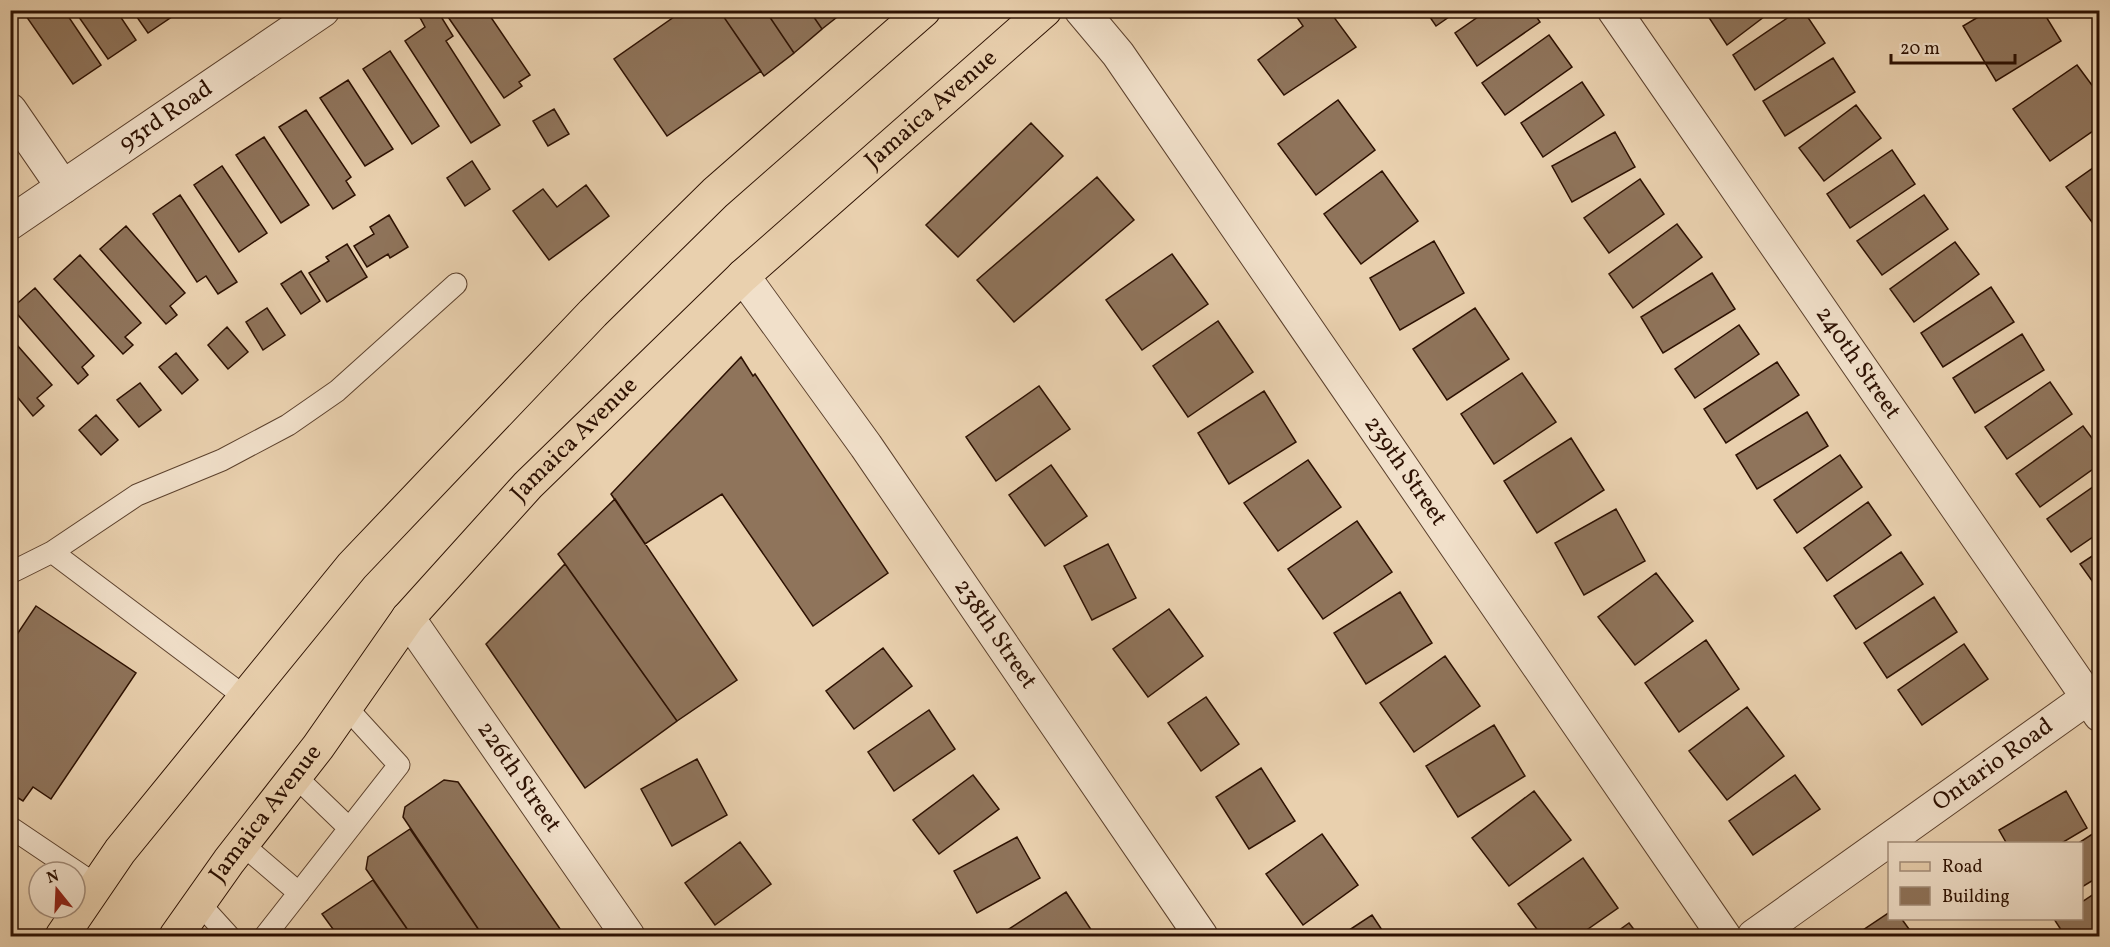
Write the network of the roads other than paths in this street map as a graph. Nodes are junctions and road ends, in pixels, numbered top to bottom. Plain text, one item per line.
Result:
1 (322, 10) edge
2 (924, 10) edge
3 (1044, 10) edge
4 (1081, 10) edge
5 (1614, 10) edge
6 (10, 110) edge
7 (63, 187) junction
8 (10, 223) edge
9 (743, 276) junction
10 (456, 284) dead end
11 (52, 552) junction
12 (10, 573) edge
13 (408, 618) junction
14 (245, 697) junction
15 (2096, 701) edge
16 (346, 707) junction
17 (295, 776) junction
18 (10, 826) edge
19 (350, 828) junction
20 (1891, 842) edge
21 (1888, 844) edge
22 (243, 845) junction
23 (96, 885) junction
24 (298, 893) junction
25 (200, 903) junction
26 (62, 936) edge
27 (176, 936) edge
28 (229, 936) edge
29 (265, 936) edge
30 (628, 936) edge
31 (1201, 936) edge
32 (1724, 936) edge
33 (1754, 936) edge

1 - 7 street, 93rd Road
2 - 14 main road
3 - 9 main road, Jamaica Avenue
4 - 32 street, 239th Street
5 - 15 street, 240th Street
6 - 7 street
7 - 8 street, 93rd Road
9 - 13 main road, Jamaica Avenue
9 - 31 street, 238th Street
10 - 11 lane
11 - 12 lane
11 - 14 lane
13 - 16 main road, Jamaica Avenue
13 - 30 street, 226th Street
14 - 23 main road
15 - 20 street, Ontario Road
16 - 17 main road, Jamaica Avenue
16 - 19 lane
17 - 19 lane
17 - 22 main road, Jamaica Avenue
18 - 23 lane
19 - 24 lane
21 - 33 street, Ontario Road
22 - 24 lane
22 - 25 main road, Jamaica Avenue
23 - 26 main road
24 - 29 lane
25 - 27 main road, Jamaica Avenue
25 - 28 lane

